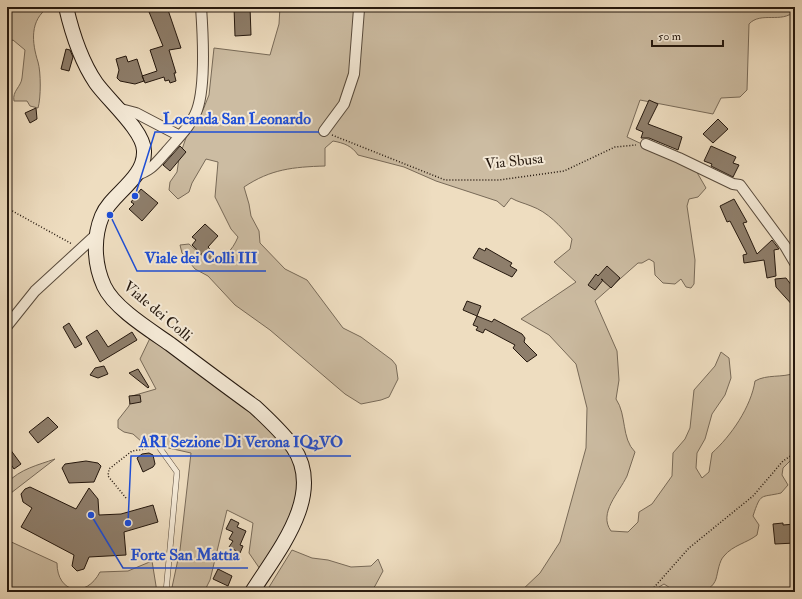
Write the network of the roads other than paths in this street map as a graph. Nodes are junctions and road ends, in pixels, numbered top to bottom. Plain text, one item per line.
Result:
1 (66, 7) edge
2 (201, 7) edge
3 (358, 7) edge
4 (117, 108) junction
5 (324, 131) road end
6 (180, 136) junction
7 (646, 144) road end
8 (136, 175) junction
9 (97, 234) junction
10 (795, 263) edge
11 (7, 326) edge
12 (159, 447) road end
13 (166, 592) edge
14 (252, 592) edge

1 - 4 street, Viale dei Colli
2 - 6 street
3 - 5 street
4 - 6 street
4 - 8 street, Viale dei Colli
6 - 8 street
7 - 10 street
8 - 9 street, Viale dei Colli
9 - 11 street
9 - 14 street, Viale dei Colli
12 - 13 lane

